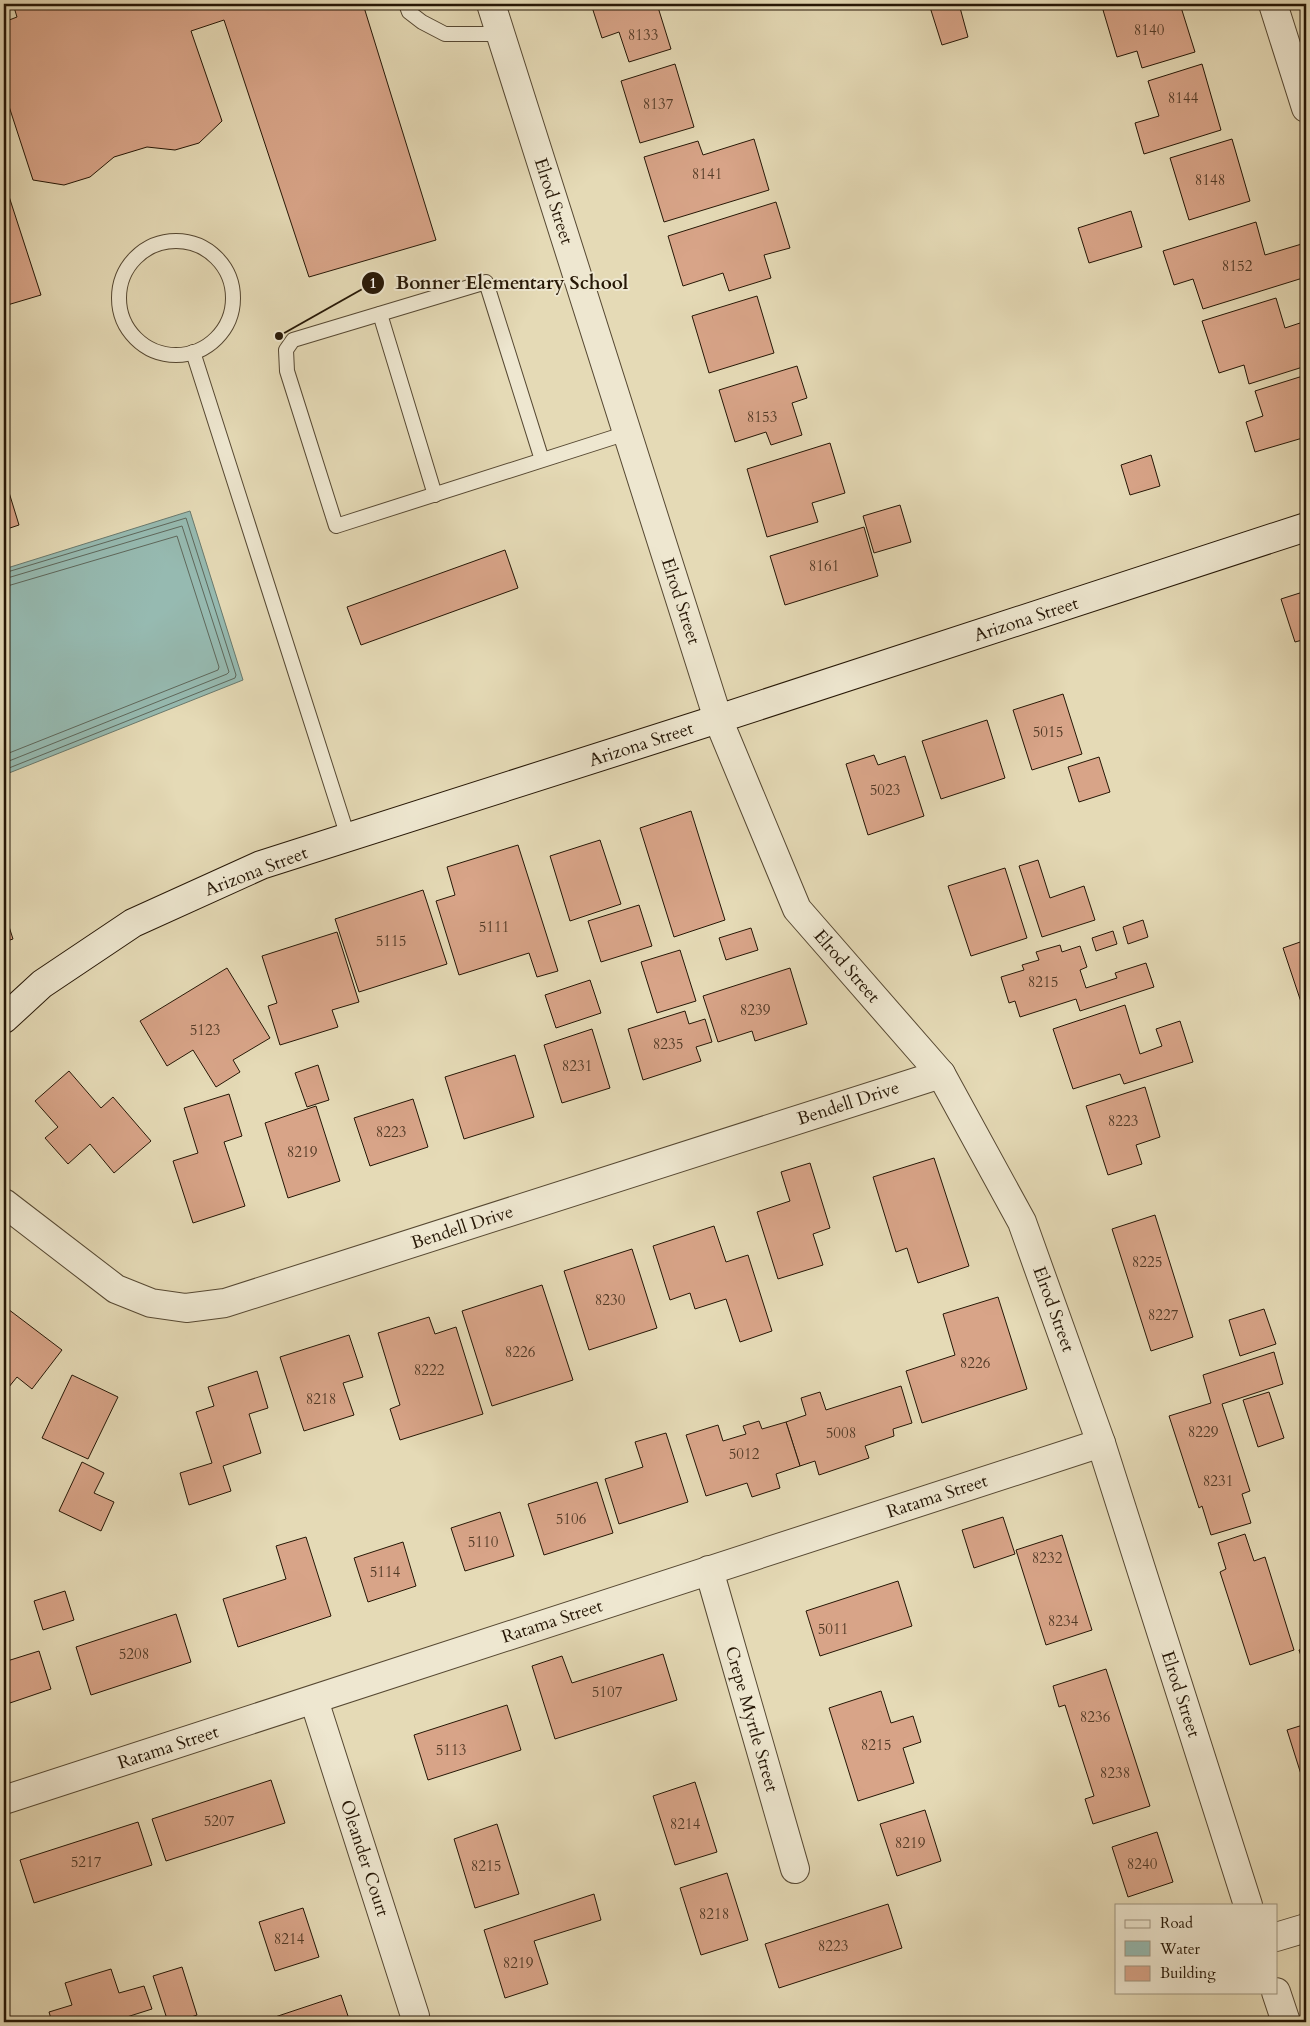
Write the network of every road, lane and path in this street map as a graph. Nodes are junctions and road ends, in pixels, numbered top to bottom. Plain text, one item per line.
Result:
1 (406, 4) edge
2 (492, 4) edge
3 (1272, 4) edge
4 (501, 34) junction
5 (1306, 108) edge
6 (380, 314) junction
7 (193, 352) junction
8 (628, 433) junction
9 (542, 460) junction
10 (435, 495) junction
11 (1306, 527) edge
12 (718, 719) junction
13 (348, 838) junction
14 (4, 1019) edge
15 (941, 1074) junction
16 (4, 1202) edge
17 (1101, 1443) junction
18 (709, 1570) junction
19 (314, 1700) junction
20 (4, 1800) edge
21 (796, 1869) dead end
22 (1248, 1904) edge
23 (1306, 1928) edge
24 (1278, 1936) edge
25 (1277, 1994) edge
26 (415, 2016) dead end
27 (1286, 2022) edge

1 - 4 lane
2 - 4 street, Elrod Street
3 - 5 street
4 - 8 street, Elrod Street
6 - 9 lane
6 - 10 lane
6 - 10 lane
7 - 7 lane
7 - 13 lane
8 - 9 lane
8 - 12 street, Elrod Street
9 - 10 lane
11 - 12 street, Arizona Street
12 - 13 street, Arizona Street
12 - 15 street, Elrod Street
13 - 14 street, Arizona Street
15 - 16 street, Bendell Drive
15 - 17 street, Elrod Street
17 - 18 street, Ratama Street
17 - 22 street, Elrod Street
18 - 19 street, Ratama Street
18 - 21 street, Crepe Myrtle Street
19 - 20 street, Ratama Street
19 - 26 street, Oleander Court
23 - 24 street
25 - 27 street

